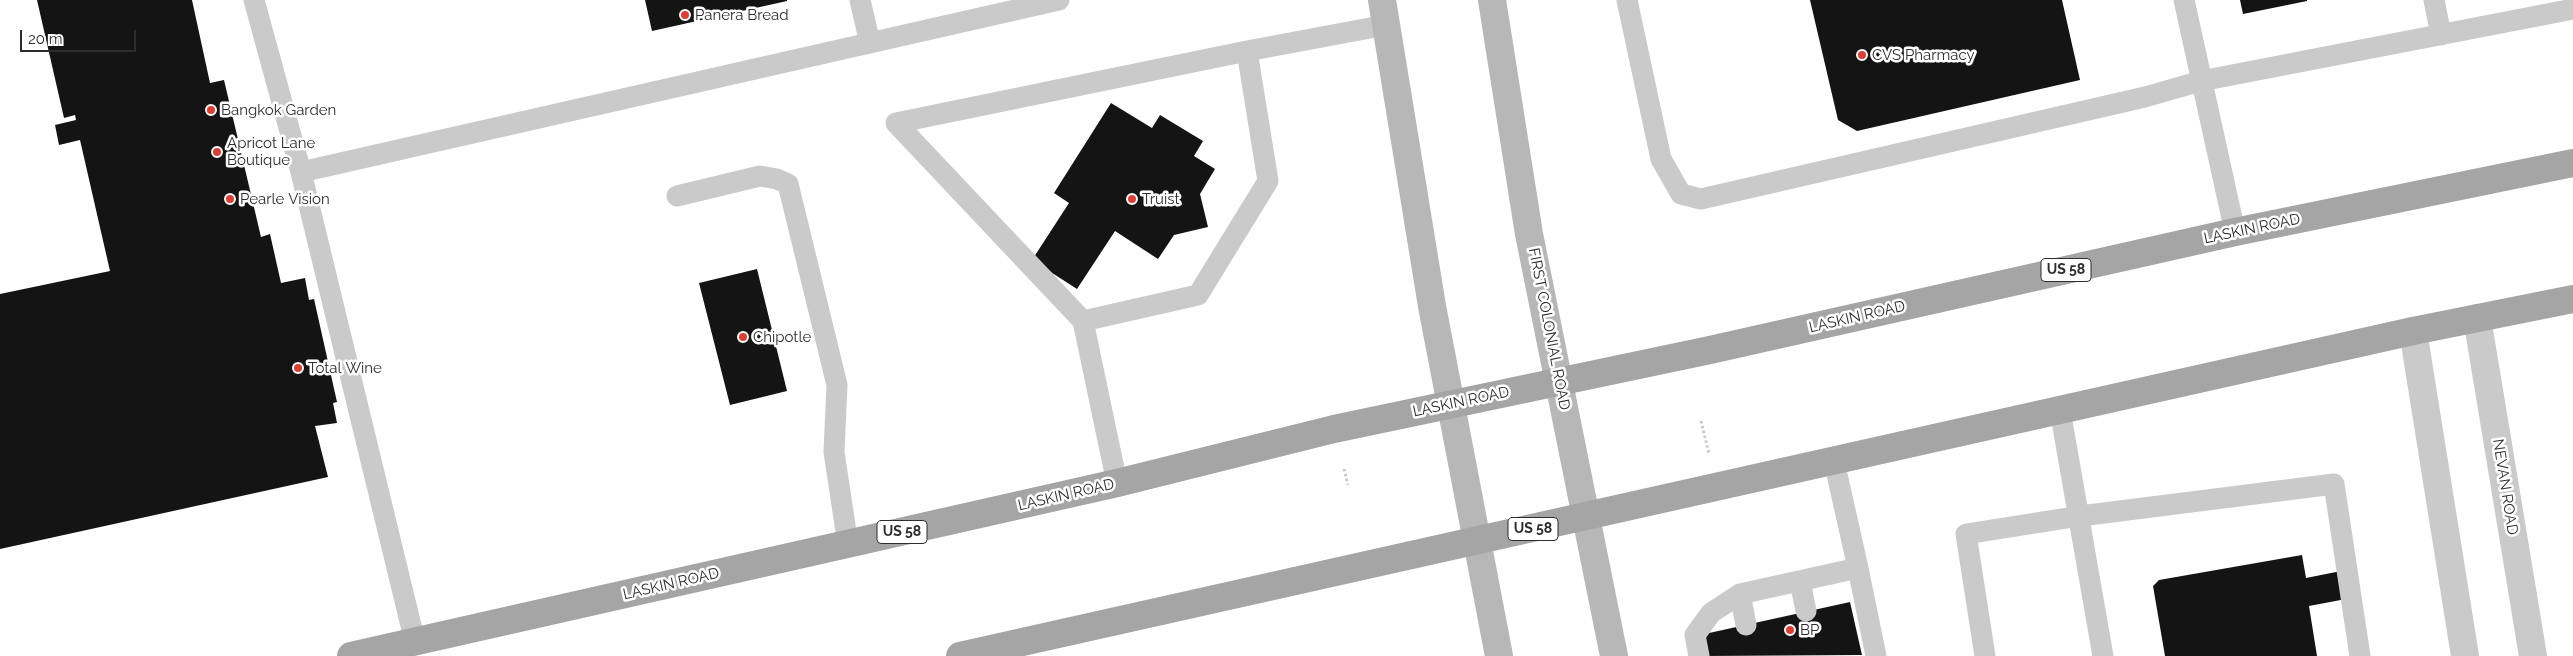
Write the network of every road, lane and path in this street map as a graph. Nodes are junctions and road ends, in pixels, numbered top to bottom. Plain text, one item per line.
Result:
1 (254, 0) edge
2 (860, 0) edge
3 (1059, 0) edge
4 (1492, 0) edge
5 (1627, 0) edge
6 (2184, 0) edge
7 (2434, 0) edge
8 (2573, 9) edge
9 (1384, 13) edge
10 (2440, 35) junction
11 (870, 43) junction
12 (1247, 51) junction
13 (2201, 81) junction
14 (2573, 163) edge
15 (301, 172) junction
16 (677, 196) dead end
17 (2235, 232) junction
18 (2573, 298) edge
19 (2477, 318) junction
20 (1083, 321) junction
21 (2413, 331) junction
22 (1559, 381) junction
23 (1452, 404) junction
24 (2060, 410) junction
25 (1701, 421) dead end
26 (1709, 454) dead end
27 (1834, 461) junction
28 (1344, 469) dead end
29 (1117, 483) junction
30 (1348, 485) dead end
31 (2080, 516) junction
32 (1587, 517) junction
33 (1478, 541) junction
34 (848, 544) junction
35 (1858, 568) junction
36 (1800, 581) junction
37 (1740, 594) junction
38 (1806, 611) dead end
39 (1746, 625) dead end
40 (415, 642) junction
41 (996, 652) edge
42 (352, 656) edge
43 (960, 656) edge
44 (1499, 656) edge
45 (1614, 656) edge
46 (1699, 656) edge
47 (1876, 656) edge
48 (1986, 656) edge
49 (2103, 656) edge
50 (2360, 656) edge
51 (2465, 656) edge
52 (2533, 656) edge

1 - 15 lane
2 - 11 lane
3 - 11 lane
4 - 22 main road, FIRST COLONIAL ROAD
5 - 13 lane
6 - 13 lane
7 - 10 lane
8 - 10 lane
9 - 12 lane
9 - 23 main road
10 - 13 lane
11 - 15 lane
12 - 20 lane
12 - 20 lane
13 - 17 lane
14 - 17 main road, LASKIN ROAD / US 58
15 - 40 lane
16 - 34 lane
17 - 22 main road, LASKIN ROAD / US 58
18 - 19 main road, US 58
19 - 21 main road, US 58
19 - 52 street, NEVAN ROAD
20 - 29 lane
21 - 24 main road, US 58
21 - 51 street
22 - 23 main road, LASKIN ROAD / US 58
22 - 32 main road, FIRST COLONIAL ROAD
23 - 29 main road, LASKIN ROAD / US 58
23 - 33 main road
24 - 27 main road, US 58
24 - 31 lane
25 - 26 path
27 - 32 main road, US 58
27 - 35 lane
28 - 30 path
29 - 34 main road, LASKIN ROAD / US 58
31 - 48 lane
31 - 49 lane
31 - 50 lane
32 - 33 main road, US 58
32 - 45 main road, FIRST COLONIAL ROAD
33 - 41 main road, US 58
33 - 44 main road
34 - 40 main road, LASKIN ROAD / US 58
35 - 36 lane
35 - 47 lane
36 - 37 lane
36 - 38 lane
37 - 39 lane
37 - 46 lane
40 - 42 main road, LASKIN ROAD / US 58
41 - 43 main road, US 58

